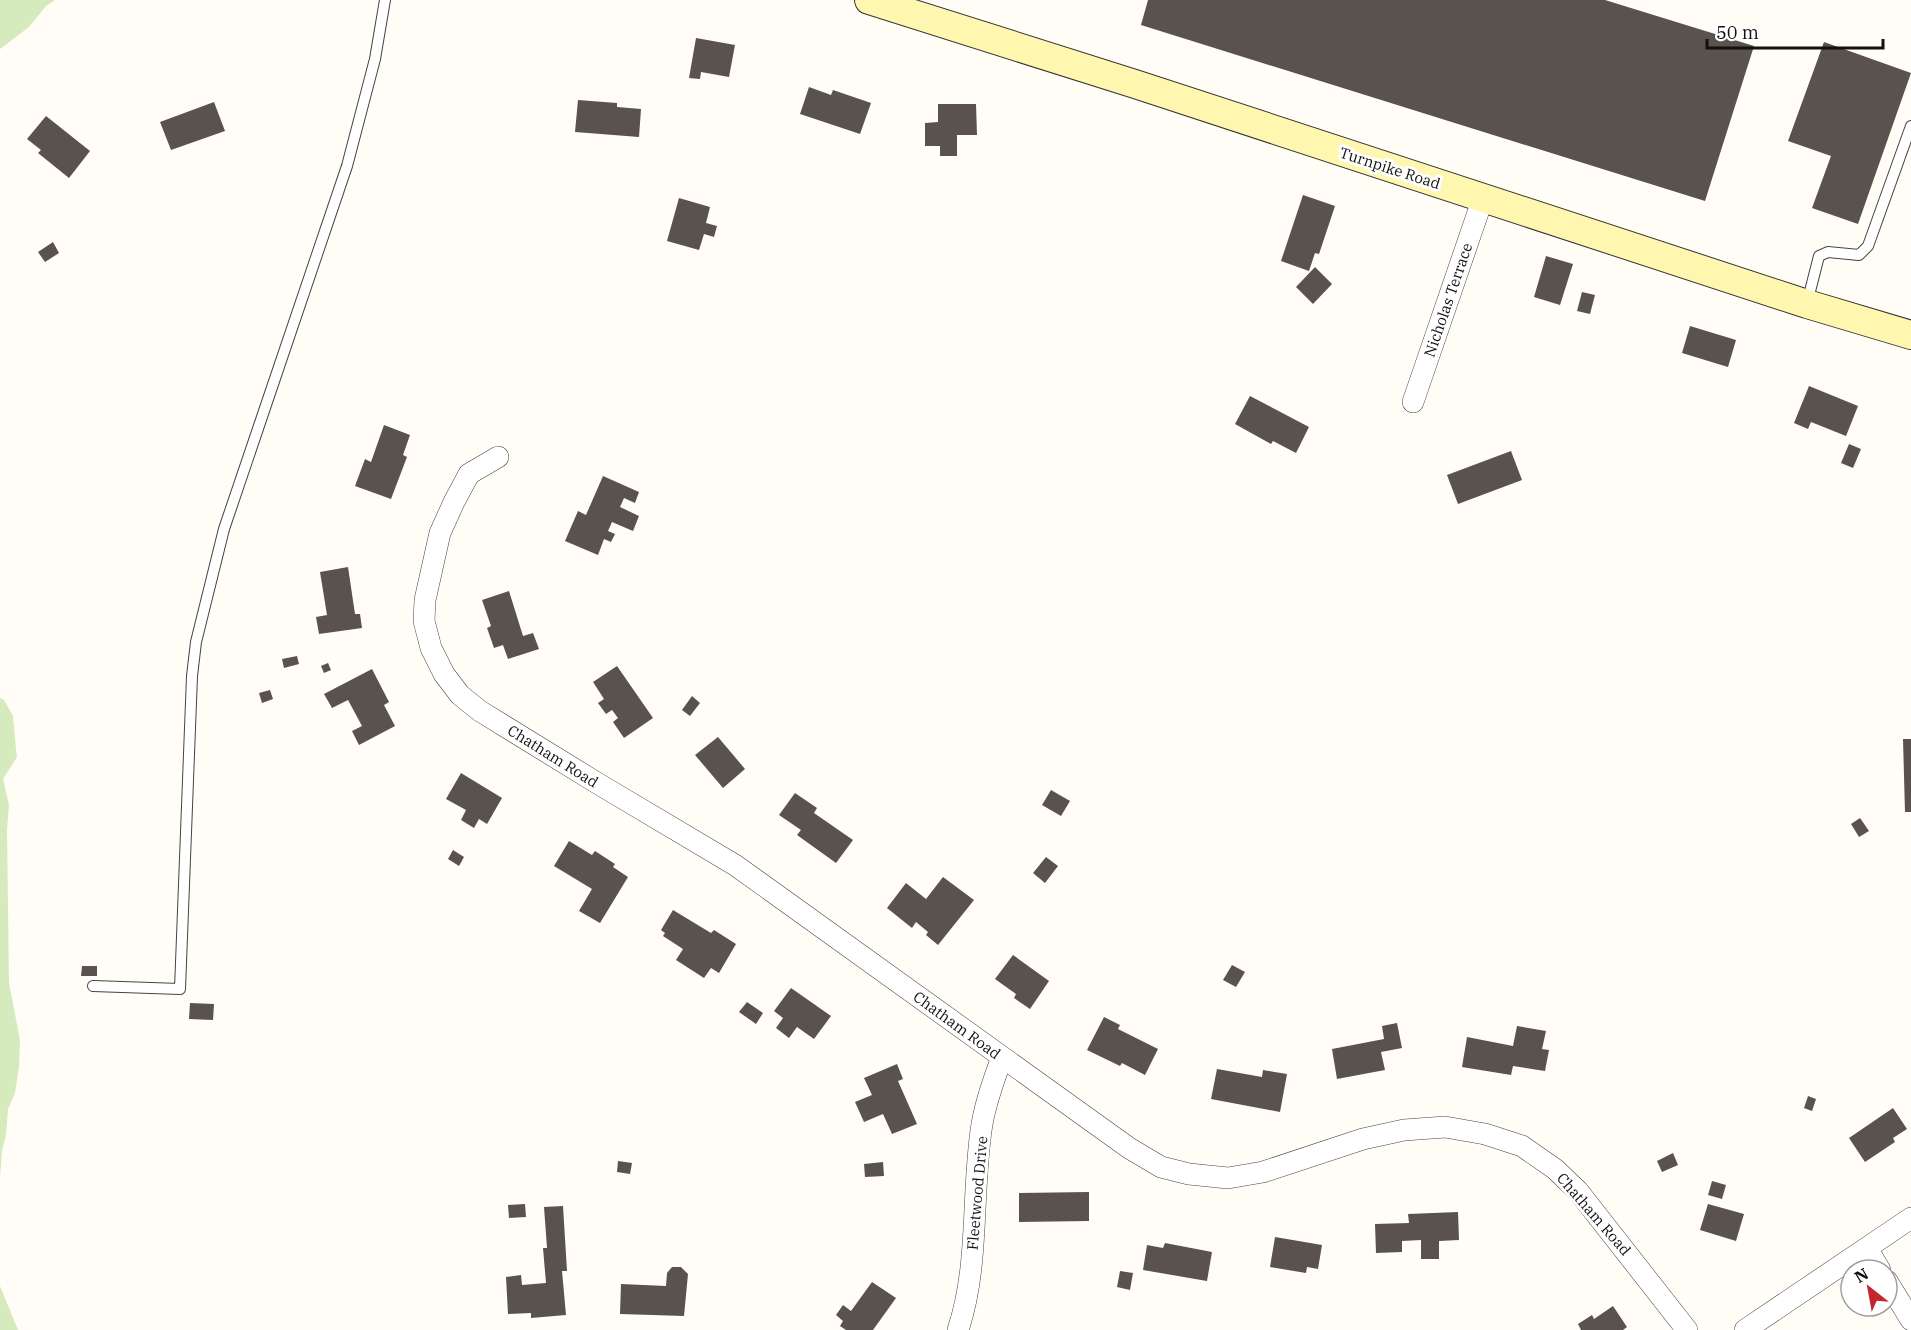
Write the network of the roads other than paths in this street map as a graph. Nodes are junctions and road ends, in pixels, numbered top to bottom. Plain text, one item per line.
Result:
1 (384, 0) edge
2 (869, 0) edge
3 (1911, 126) edge
4 (1484, 198) junction
5 (1807, 303) junction
6 (1911, 334) edge
7 (1413, 402) dead end
8 (498, 457) dead end
9 (93, 986) dead end
10 (1002, 1057) junction
11 (1911, 1218) edge
12 (1867, 1248) junction
13 (1873, 1258) edge
14 (1899, 1300) edge
15 (1911, 1320) edge
16 (958, 1330) edge
17 (1687, 1330) edge
18 (1745, 1330) edge

1 - 9 lane
2 - 4 main road, Turnpike Road
3 - 5 lane
4 - 5 main road, Turnpike Road
4 - 7 street, Nicholas Terrace
5 - 6 main road, Turnpike Road
8 - 10 street, Chatham Road
10 - 16 street, Fleetwood Drive
10 - 17 street, Chatham Road
11 - 12 street
12 - 13 street
12 - 18 street
14 - 15 street

